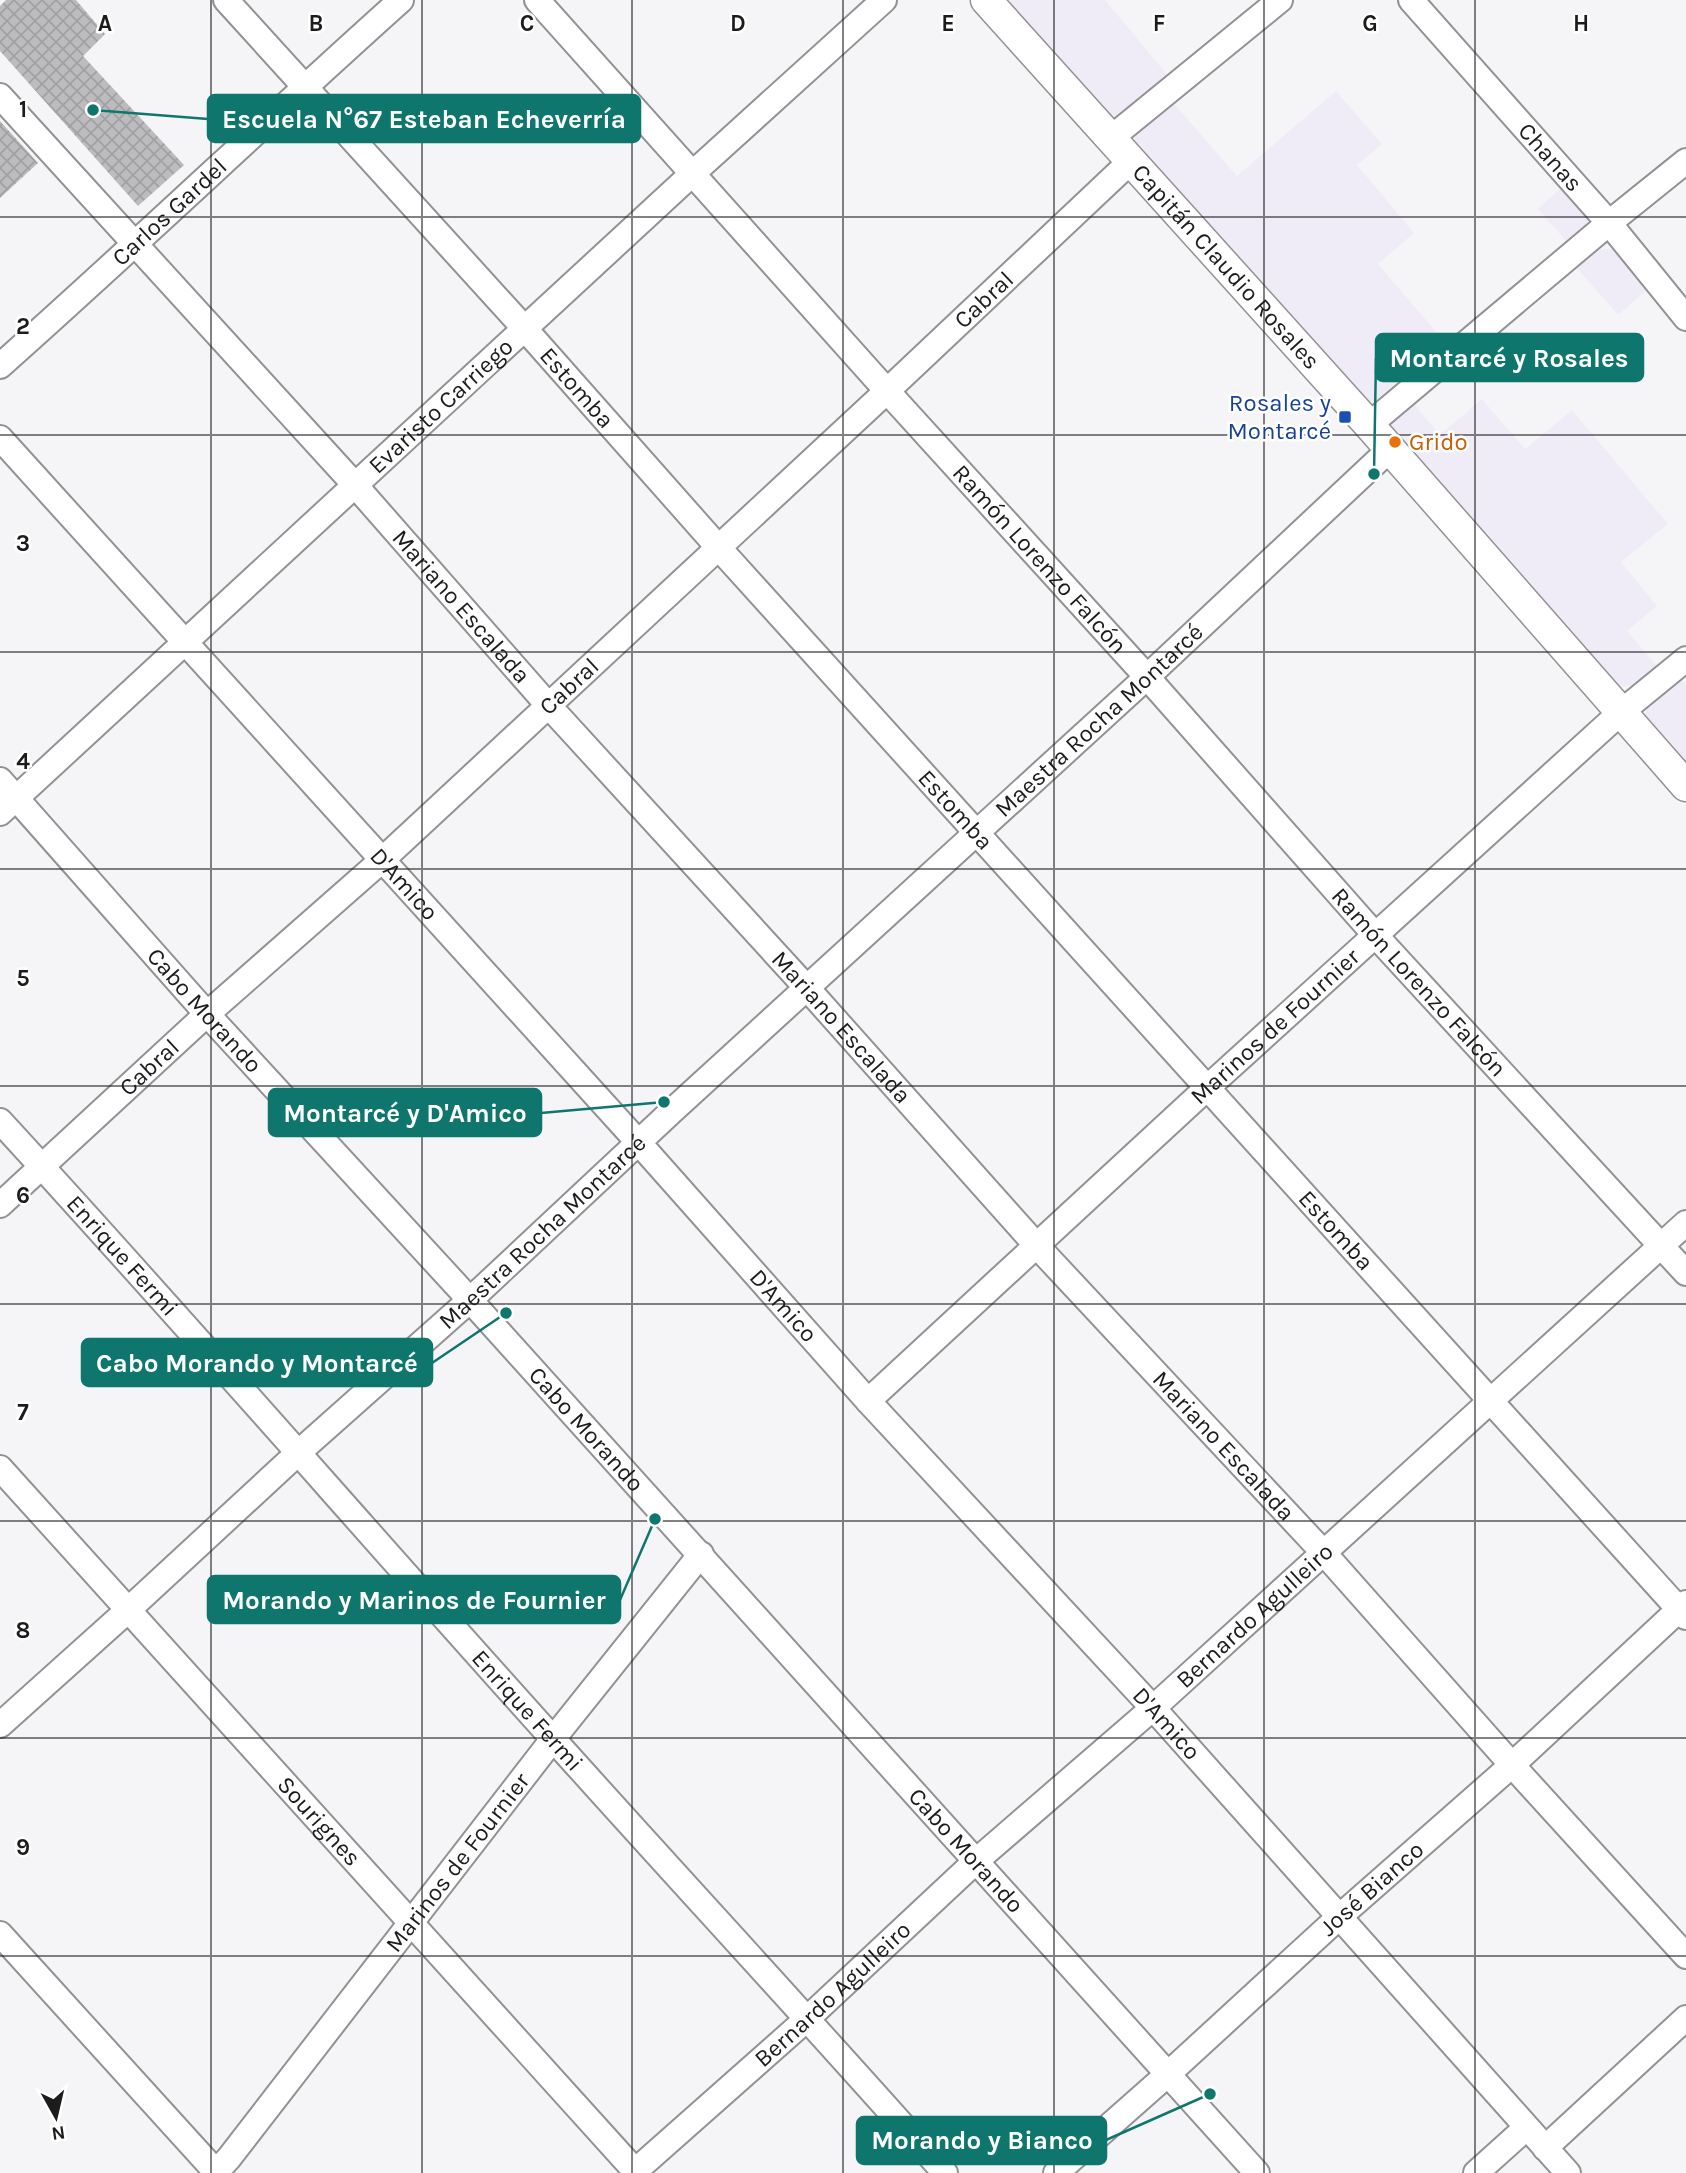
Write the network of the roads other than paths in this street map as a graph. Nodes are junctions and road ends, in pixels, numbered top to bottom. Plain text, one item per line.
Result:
1 (226, 0) edge
2 (401, 0) edge
3 (537, 0) edge
4 (884, 0) edge
5 (986, 0) edge
6 (1280, 0) edge
7 (1411, 0) edge
8 (304, 87) junction
9 (0, 96) edge
10 (1111, 138) junction
11 (1132, 160) junction
12 (1686, 161) edge
13 (692, 174) junction
14 (1609, 223) junction
15 (136, 244) junction
16 (1686, 318) edge
17 (525, 329) junction
18 (0, 366) edge
19 (887, 391) junction
20 (1369, 425) junction
21 (0, 438) edge
22 (1389, 450) junction
23 (355, 485) junction
24 (718, 547) junction
25 (186, 643) junction
26 (1686, 659) edge
27 (1147, 677) junction
28 (548, 705) junction
29 (1620, 713) junction
30 (0, 780) edge
31 (1686, 786) edge
32 (8, 806) edge
33 (975, 832) junction
34 (381, 861) junction
35 (1376, 936) junction
36 (806, 987) junction
37 (207, 1014) junction
38 (1207, 1088) junction
39 (0, 1121) edge
40 (639, 1143) junction
41 (42, 1167) junction
42 (0, 1205) edge
43 (1686, 1223) edge
44 (1661, 1245) junction
45 (1037, 1246) junction
46 (1686, 1273) edge
47 (470, 1300) junction
48 (868, 1401) junction
49 (1489, 1401) junction
50 (299, 1452) junction
51 (0, 1468) edge
52 (1323, 1552) junction
53 (701, 1555) junction
54 (1684, 1610) edge
55 (127, 1611) junction
56 (1153, 1708) junction
57 (0, 1726) edge
58 (553, 1739) junction
59 (1512, 1765) junction
60 (976, 1861) junction
61 (1338, 1918) junction
62 (410, 1924) junction
63 (0, 1934) edge
64 (1686, 1956) edge
65 (808, 2018) junction
66 (1686, 2018) edge
67 (1168, 2074) junction
68 (1526, 2128) junction
69 (1545, 2148) junction
70 (635, 2172) edge
71 (216, 2173) edge
72 (944, 2173) edge
73 (1056, 2173) edge
74 (1257, 2173) edge
75 (1476, 2173) edge
76 (1568, 2173) edge

1 - 8 street, Estomba
2 - 8 street, Carlos Gardel
3 - 13 street, Ramón Lorenzo Falcón
4 - 13 street, Evaristo Carriego
5 - 10 street, Capitán Claudio Rosales
6 - 10 street
7 - 14 street, Chanas
8 - 15 street, Carlos Gardel
8 - 17 street, Estomba
9 - 15 street, Mariano Escalada
10 - 11 street, Capitán Claudio Rosales
11 - 19 street, Cabral
11 - 20 street, Capitán Claudio Rosales
12 - 14 street
13 - 17 street, Evaristo Carriego
13 - 19 street, Ramón Lorenzo Falcón
14 - 16 street, Chanas
14 - 20 street
15 - 18 street, Carlos Gardel
15 - 23 street, Mariano Escalada
17 - 23 street, Evaristo Carriego
17 - 24 street, Estomba
19 - 24 street, Cabral
19 - 27 street, Ramón Lorenzo Falcón
20 - 22 street, Capitán Claudio Rosales
21 - 25 street, D'Amico
22 - 27 street, Maestra Rocha Montarcé
22 - 29 street, Capitán Claudio Rosales
23 - 25 street, Evaristo Carriego
23 - 28 street, Mariano Escalada
24 - 28 street, Cabral
24 - 33 street, Estomba
25 - 32 street, Evaristo Carriego
25 - 34 street, D'Amico
26 - 29 street, Marinos de Fournier
27 - 33 street, Maestra Rocha Montarcé
27 - 35 street, Ramón Lorenzo Falcón
28 - 34 street, Cabral
28 - 36 street, Mariano Escalada
29 - 31 street, Capitán Claudio Rosales
29 - 35 street, Marinos de Fournier
30 - 32 street, Cabo Morando
32 - 37 street, Cabo Morando
33 - 36 street, Maestra Rocha Montarcé
33 - 38 street, Estomba
34 - 37 street, Cabral
34 - 40 street, D'Amico
35 - 38 street, Marinos de Fournier
35 - 44 street, Ramón Lorenzo Falcón
36 - 40 street, Maestra Rocha Montarcé
36 - 45 street, Mariano Escalada
37 - 41 street, Cabral
37 - 47 street, Cabo Morando
38 - 45 street, Marinos de Fournier
38 - 49 street, Estomba
39 - 41 street, Enrique Fermi
40 - 47 street, Maestra Rocha Montarcé
40 - 48 street, D'Amico
41 - 42 street, Cabral
41 - 50 street, Enrique Fermi
43 - 44 street, Bernardo Agulleiro
44 - 46 street, Ramón Lorenzo Falcón
44 - 49 street, Bernardo Agulleiro
45 - 48 street, Marinos de Fournier
45 - 52 street, Mariano Escalada
47 - 50 street, Maestra Rocha Montarcé
47 - 53 street, Cabo Morando
48 - 56 street, D'Amico
49 - 52 street, Bernardo Agulleiro
49 - 54 street, Estomba
50 - 55 street, Maestra Rocha Montarcé
50 - 58 street, Enrique Fermi
51 - 55 street, Sourignes
52 - 56 street, Bernardo Agulleiro
52 - 59 street, Mariano Escalada
53 - 58 street, Marinos de Fournier
53 - 60 street, Cabo Morando
54 - 59 street, José Bianco
55 - 57 street, Maestra Rocha Montarcé
55 - 62 street, Sourignes
56 - 60 street, Bernardo Agulleiro
56 - 61 street, D'Amico
58 - 62 street, Marinos de Fournier
58 - 65 street, Enrique Fermi
59 - 61 street, José Bianco
59 - 64 street, Mariano Escalada
60 - 65 street, Bernardo Agulleiro
60 - 67 street, Cabo Morando
61 - 67 street, José Bianco
61 - 68 street, D'Amico
62 - 70 street, Sourignes
62 - 71 street, Marinos de Fournier
63 - 71 street
65 - 70 street, Bernardo Agulleiro
65 - 72 street, Enrique Fermi
66 - 69 street
67 - 73 street, José Bianco
67 - 74 street, Cabo Morando
68 - 69 street, D'Amico
68 - 75 street
69 - 76 street, D'Amico

